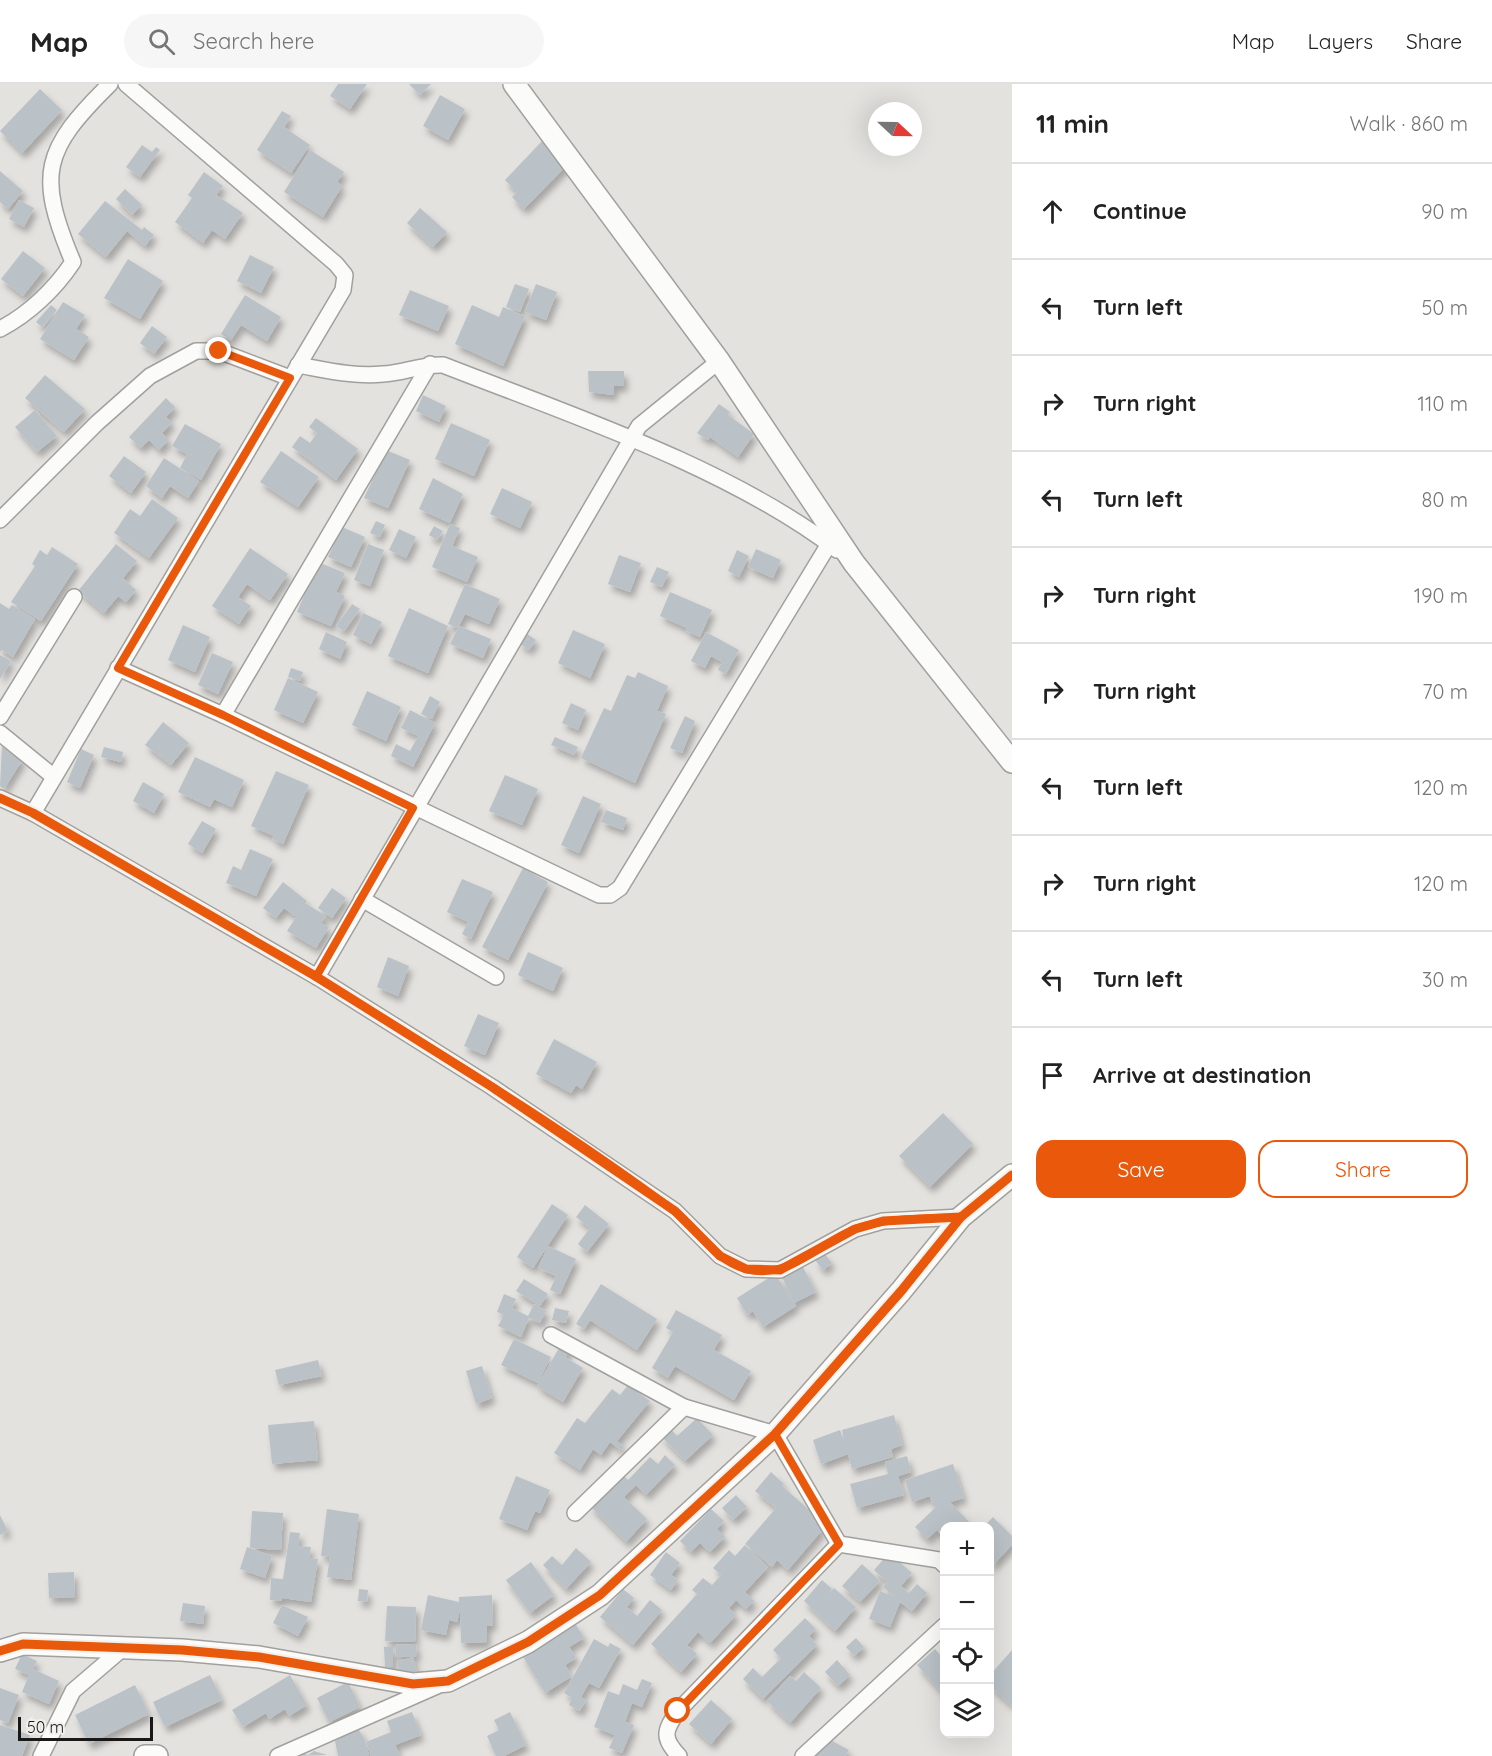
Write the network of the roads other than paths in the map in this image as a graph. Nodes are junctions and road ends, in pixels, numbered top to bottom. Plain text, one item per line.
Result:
1 (110, 84) edge
2 (126, 84) edge
3 (514, 84) edge
4 (0, 329) edge
5 (719, 361) junction
6 (430, 364) junction
7 (294, 371) junction
8 (632, 440) junction
9 (0, 520) edge
10 (829, 544) junction
11 (854, 563) junction
12 (74, 597) dead end
13 (118, 668) junction
14 (223, 715) junction
15 (0, 717) edge
16 (0, 733) edge
17 (1012, 762) edge
18 (54, 777) junction
19 (0, 798) edge
20 (413, 808) junction
21 (33, 813) junction
22 (362, 899) junction
23 (496, 976) dead end
24 (316, 977) junction
25 (1012, 1175) edge
26 (961, 1217) junction
27 (551, 1335) dead end
28 (684, 1407) junction
29 (775, 1434) junction
30 (575, 1513) dead end
31 (839, 1544) junction
32 (940, 1561) edge
33 (941, 1630) edge
34 (122, 1649) junction
35 (0, 1651) edge
36 (448, 1681) junction
37 (41, 1756) edge
38 (145, 1756) edge
39 (157, 1756) edge
40 (278, 1756) edge
41 (679, 1756) edge
42 (803, 1756) edge

1 - 4 street
2 - 7 street
3 - 5 street
5 - 8 street
5 - 11 street
6 - 7 street
6 - 8 street
6 - 14 street
7 - 9 street
7 - 13 street
8 - 10 street
8 - 20 street
10 - 11 street
10 - 20 street
11 - 17 street
12 - 15 street
13 - 14 street
13 - 18 street
14 - 20 street
16 - 18 street
18 - 21 street
19 - 21 street
20 - 22 street
21 - 24 street
22 - 23 street
22 - 24 street
24 - 26 street
25 - 26 street
26 - 29 street
27 - 28 street
28 - 29 street
28 - 30 street
29 - 31 street
29 - 36 street
31 - 32 street
31 - 41 street
33 - 42 street
34 - 35 street
34 - 36 street
34 - 37 street
36 - 40 street
38 - 39 street

